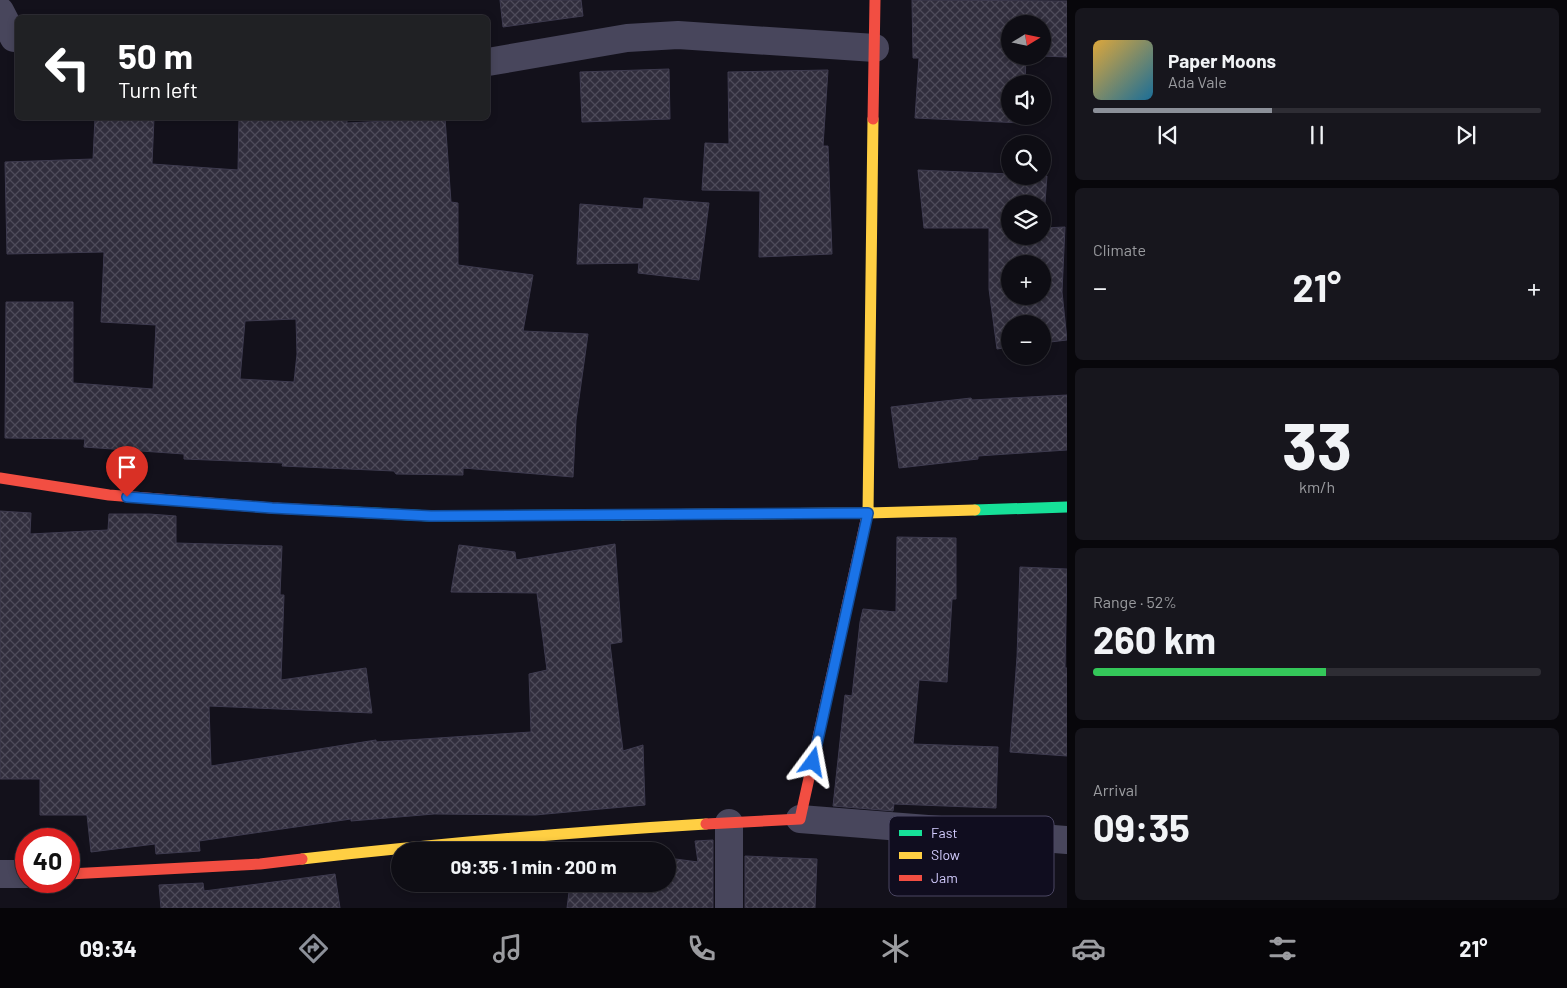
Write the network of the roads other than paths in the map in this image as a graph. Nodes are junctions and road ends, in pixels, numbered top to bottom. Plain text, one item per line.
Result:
1 (875, 0) edge
2 (0, 11) edge
3 (14, 38) dead end
4 (875, 48) junction
5 (490, 62) edge
6 (0, 478) edge
7 (1067, 507) edge
8 (868, 513) junction
9 (800, 819) junction
10 (729, 823) junction
11 (889, 826) edge
12 (1054, 839) edge
13 (1067, 840) edge
14 (80, 873) edge
15 (0, 874) edge
16 (15, 874) edge
17 (729, 908) edge

1 - 4 street
2 - 3 street
4 - 5 street
4 - 8 street
6 - 8 street
7 - 8 street
8 - 9 street
9 - 10 street
9 - 11 street
10 - 14 street
10 - 17 street
12 - 13 street
15 - 16 street

